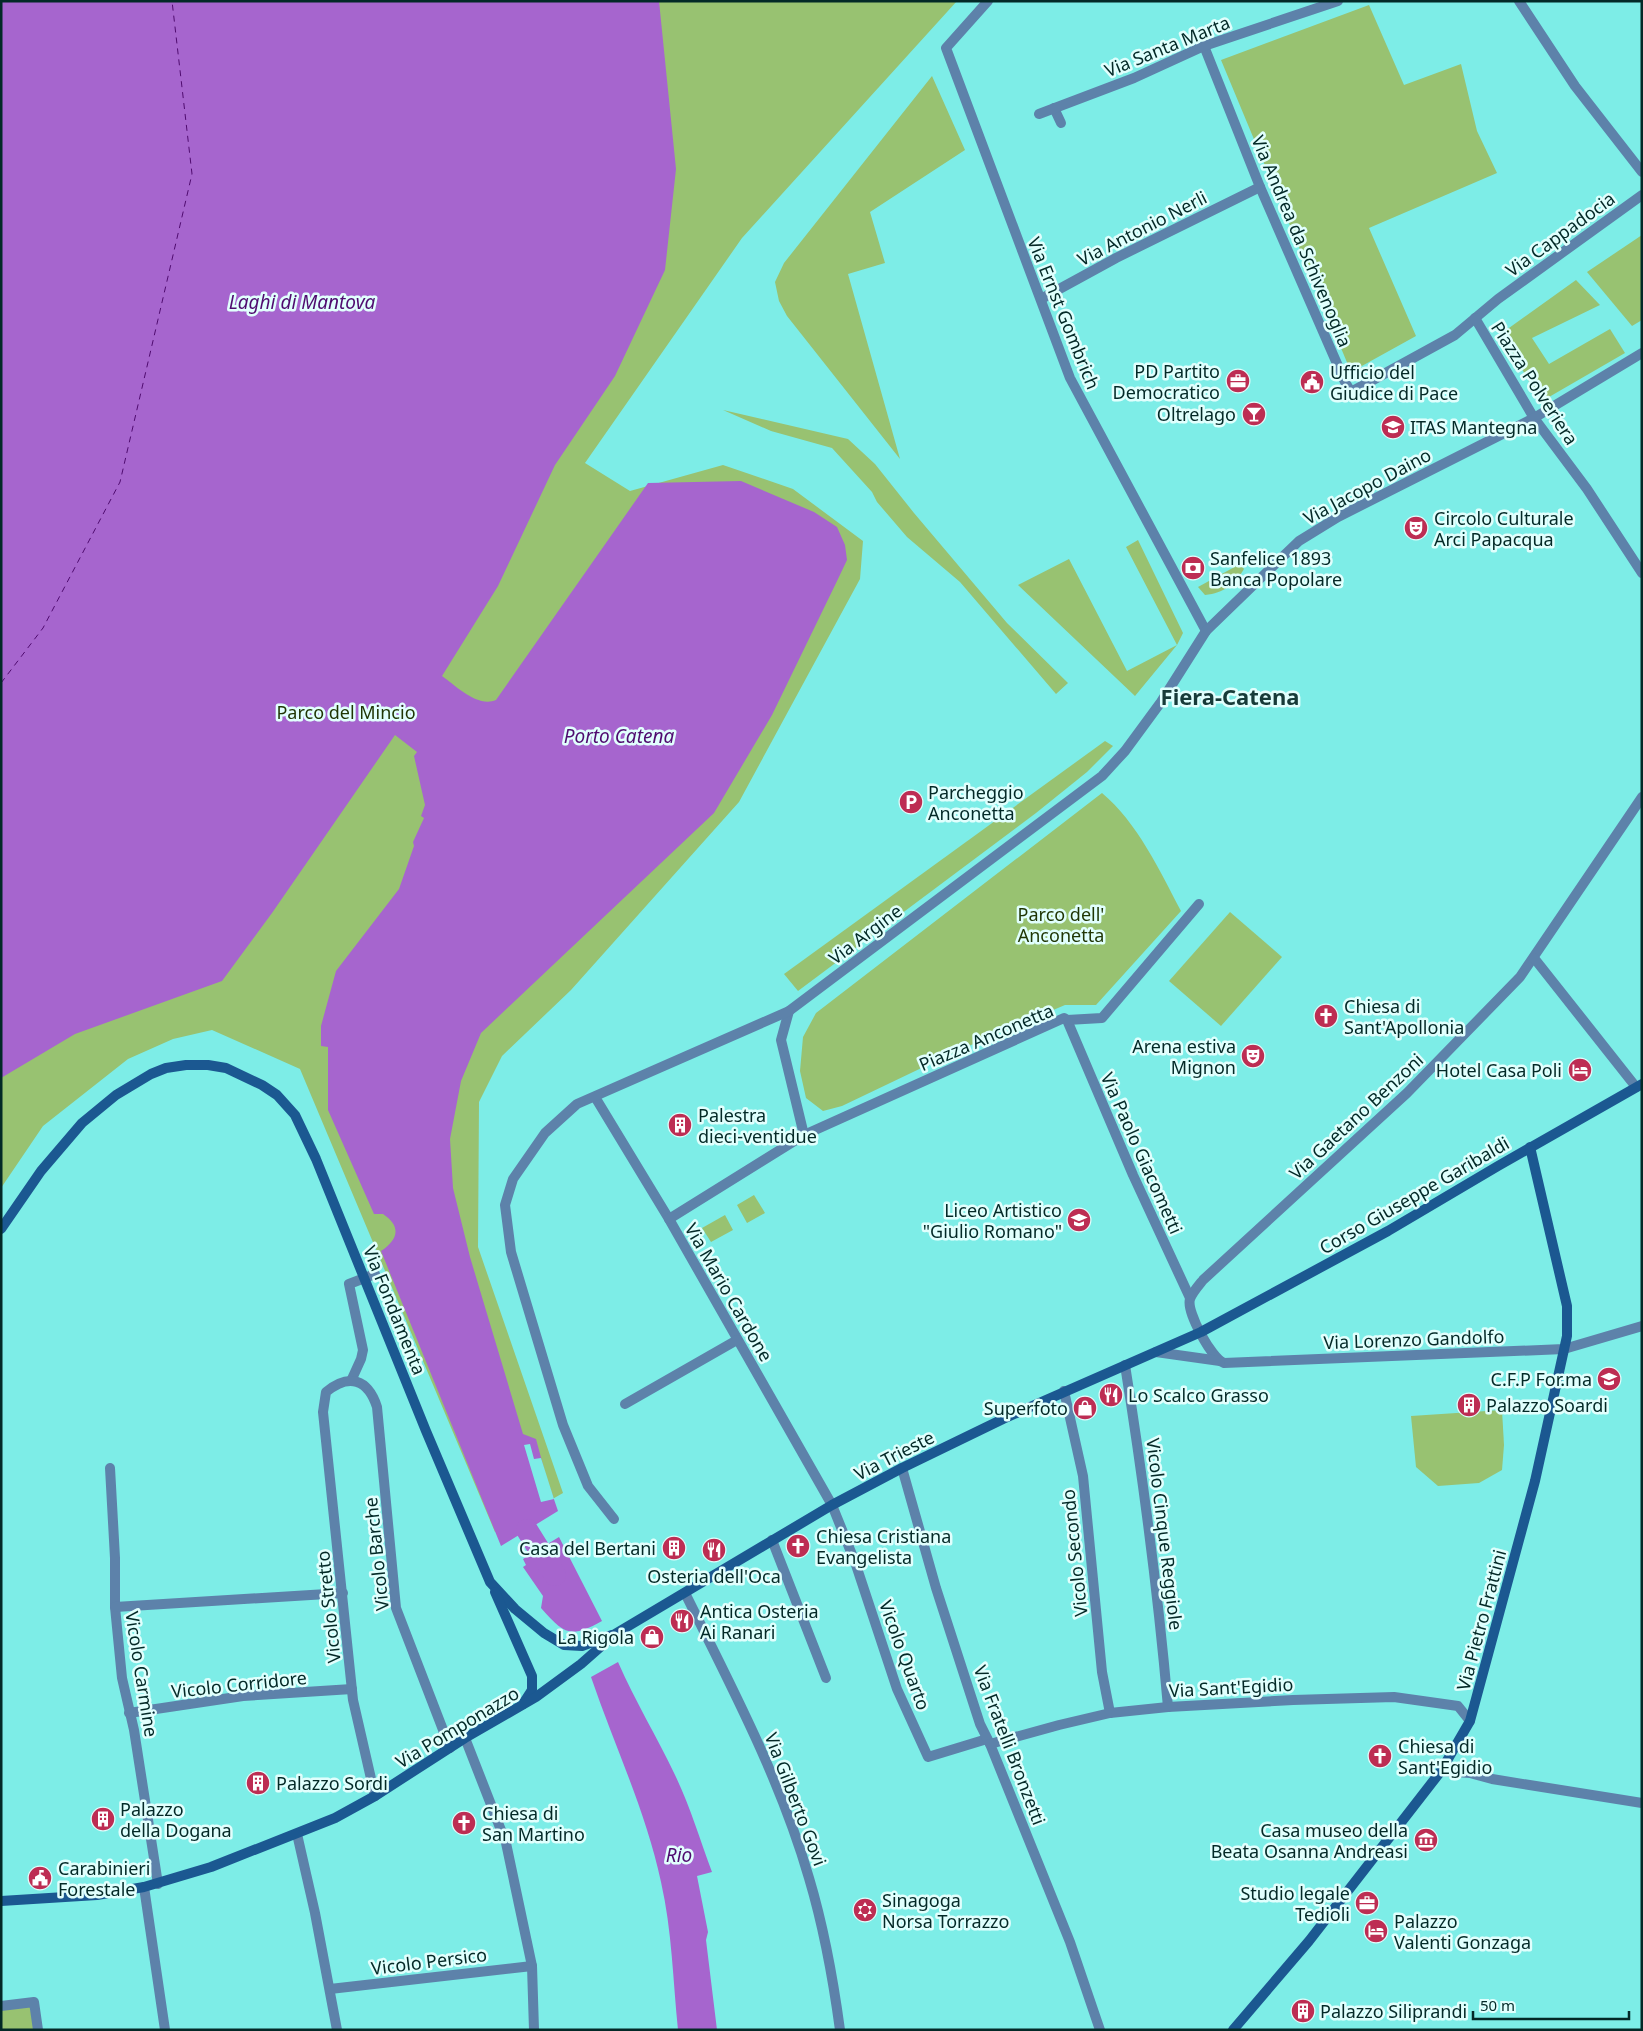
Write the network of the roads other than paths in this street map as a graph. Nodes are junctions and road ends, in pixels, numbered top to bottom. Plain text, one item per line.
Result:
1 (988, 1) edge
2 (1338, 1) edge
3 (1519, 1) edge
4 (1204, 46) junction
5 (1054, 108) junction
6 (1039, 114) dead end
7 (1061, 123) dead end
8 (1642, 172) edge
9 (1260, 187) junction
10 (1642, 196) edge
11 (1041, 299) junction
12 (1475, 318) junction
13 (1642, 353) edge
14 (1534, 418) junction
15 (1642, 573) edge
16 (1206, 631) junction
17 (1125, 751) joint
18 (1642, 797) edge
19 (1199, 904) dead end
20 (1534, 958) junction
21 (789, 1011) junction
22 (1067, 1020) junction
23 (1639, 1086) edge
24 (595, 1097) junction
25 (804, 1135) junction
26 (1530, 1147) junction
27 (669, 1219) junction
28 (1, 1229) edge
29 (375, 1274) dead end
30 (364, 1278) junction
31 (1190, 1298) junction
32 (1642, 1326) edge
33 (1201, 1332) junction
34 (737, 1340) junction
35 (1564, 1349) junction
36 (1156, 1352) junction
37 (1220, 1361) junction
38 (1125, 1365) junction
39 (351, 1380) junction
40 (1064, 1391) junction
41 (625, 1404) dead end
42 (110, 1468) dead end
43 (902, 1468) junction
44 (832, 1506) junction
45 (614, 1519) dead end
46 (772, 1540) junction
47 (490, 1582) junction
48 (343, 1593) junction
49 (685, 1593) junction
50 (115, 1607) junction
51 (615, 1634) junction
52 (557, 1641) joint
53 (581, 1664) joint
54 (826, 1678) dead end
55 (352, 1689) junction
56 (523, 1705) junction
57 (1168, 1706) junction
58 (129, 1713) junction
59 (1110, 1713) junction
60 (1470, 1721) junction
61 (466, 1738) junction
62 (988, 1741) junction
63 (450, 1748) junction
64 (1441, 1771) junction
65 (375, 1796) junction
66 (1642, 1803) edge
67 (297, 1834) junction
68 (158, 1884) junction
69 (144, 1887) junction
70 (1, 1901) edge
71 (532, 1966) junction
72 (330, 1989) junction
73 (1, 2006) edge
74 (38, 2030) edge
75 (165, 2030) edge
76 (337, 2030) edge
77 (534, 2030) edge
78 (840, 2030) edge
79 (1100, 2030) edge
80 (1233, 2030) edge

1 - 11 street, Via Ernst Gombrich
2 - 4 street, Via Santa Marta
3 - 8 street
4 - 5 street, Via Santa Marta
4 - 9 street, Via Andrea da Schivenoglia
5 - 6 street, Via Santa Marta
5 - 7 street
9 - 11 street, Via Antonio Nerli
9 - 12 street, Via Andrea da Schivenoglia
10 - 12 street, Via Cappadocia
11 - 16 street, Via Ernst Gombrich
12 - 14 street, Piazza Polveriera
13 - 14 street, Via Jacopo Daino
14 - 15 street, Piazza Polveriera
14 - 16 street, Via Jacopo Daino
16 - 17 street, Via Jacopo Daino
17 - 21 street, Via Argine
18 - 20 street, Via Gaetano Benzoni
19 - 22 street, Piazza Anconetta
20 - 23 street
20 - 31 street, Via Gaetano Benzoni
21 - 24 street, Via Argine
21 - 25 street
22 - 25 street, Piazza Anconetta
22 - 31 street, Via Paolo Giacometti
23 - 26 main road, Corso Giuseppe Garibaldi
24 - 27 street, Via Mario Cardone
24 - 45 street, Via Argine
25 - 27 street, Piazza Anconetta
26 - 33 main road, Corso Giuseppe Garibaldi
26 - 35 main road, Via Pietro Frattini
27 - 34 street, Via Mario Cardone
28 - 30 main road, Via Fondamenta
29 - 30 street
30 - 39 street
30 - 47 main road, Via Fondamenta
31 - 33 street
32 - 35 street, Via Lorenzo Gandolfo
33 - 36 main road, Via Trieste
33 - 37 street
34 - 41 street
34 - 44 street, Via Mario Cardone
35 - 37 street, Via Lorenzo Gandolfo
35 - 60 main road, Via Pietro Frattini
36 - 37 street, Via Lorenzo Gandolfo
36 - 38 main road, Via Trieste
38 - 40 main road, Via Trieste
38 - 57 street, Vicolo Cinque Reggiole
39 - 48 street, Vicolo Stretto
39 - 63 street, Vicolo Barche
40 - 43 main road, Via Trieste
40 - 59 street, Vicolo Secondo
42 - 50 street, Vicolo Carmine
43 - 44 main road, Via Trieste
43 - 62 street, Via Fratelli Bronzetti
44 - 46 main road, Via Trieste
44 - 62 street, Vicolo Quarto
46 - 49 main road, Via Trieste
46 - 54 street
47 - 52 main road, Via Fondamenta
47 - 56 main road, Via Fondamenta
48 - 50 street
48 - 55 street, Vicolo Stretto
49 - 51 main road, Via Trieste
49 - 78 street, Via Gilberto Govi
50 - 58 street, Vicolo Carmine
51 - 52 main road, Via Trieste
51 - 53 main road, Via Trieste
53 - 56 main road, Via Pomponazzo
55 - 58 street, Vicolo Corridore
55 - 65 street, Vicolo Stretto
56 - 61 main road, Via Pomponazzo
57 - 59 street, Via Sant'Egidio
57 - 60 street, Via Sant'Egidio
58 - 68 street, Vicolo Carmine
59 - 62 street, Via Sant'Egidio
60 - 64 main road, Via Pietro Frattini
61 - 63 main road, Via Pomponazzo
61 - 71 street
62 - 79 street, Via Fratelli Bronzetti
63 - 65 main road, Via Pomponazzo
64 - 66 street
64 - 80 main road, Via Pietro Frattini
65 - 67 main road, Via Pomponazzo
67 - 68 main road, Via Pomponazzo
67 - 72 street
68 - 69 main road, Via Pomponazzo
69 - 70 main road, Via Pomponazzo
69 - 75 street
71 - 72 street, Vicolo Persico
71 - 77 street
72 - 76 street
73 - 74 street

